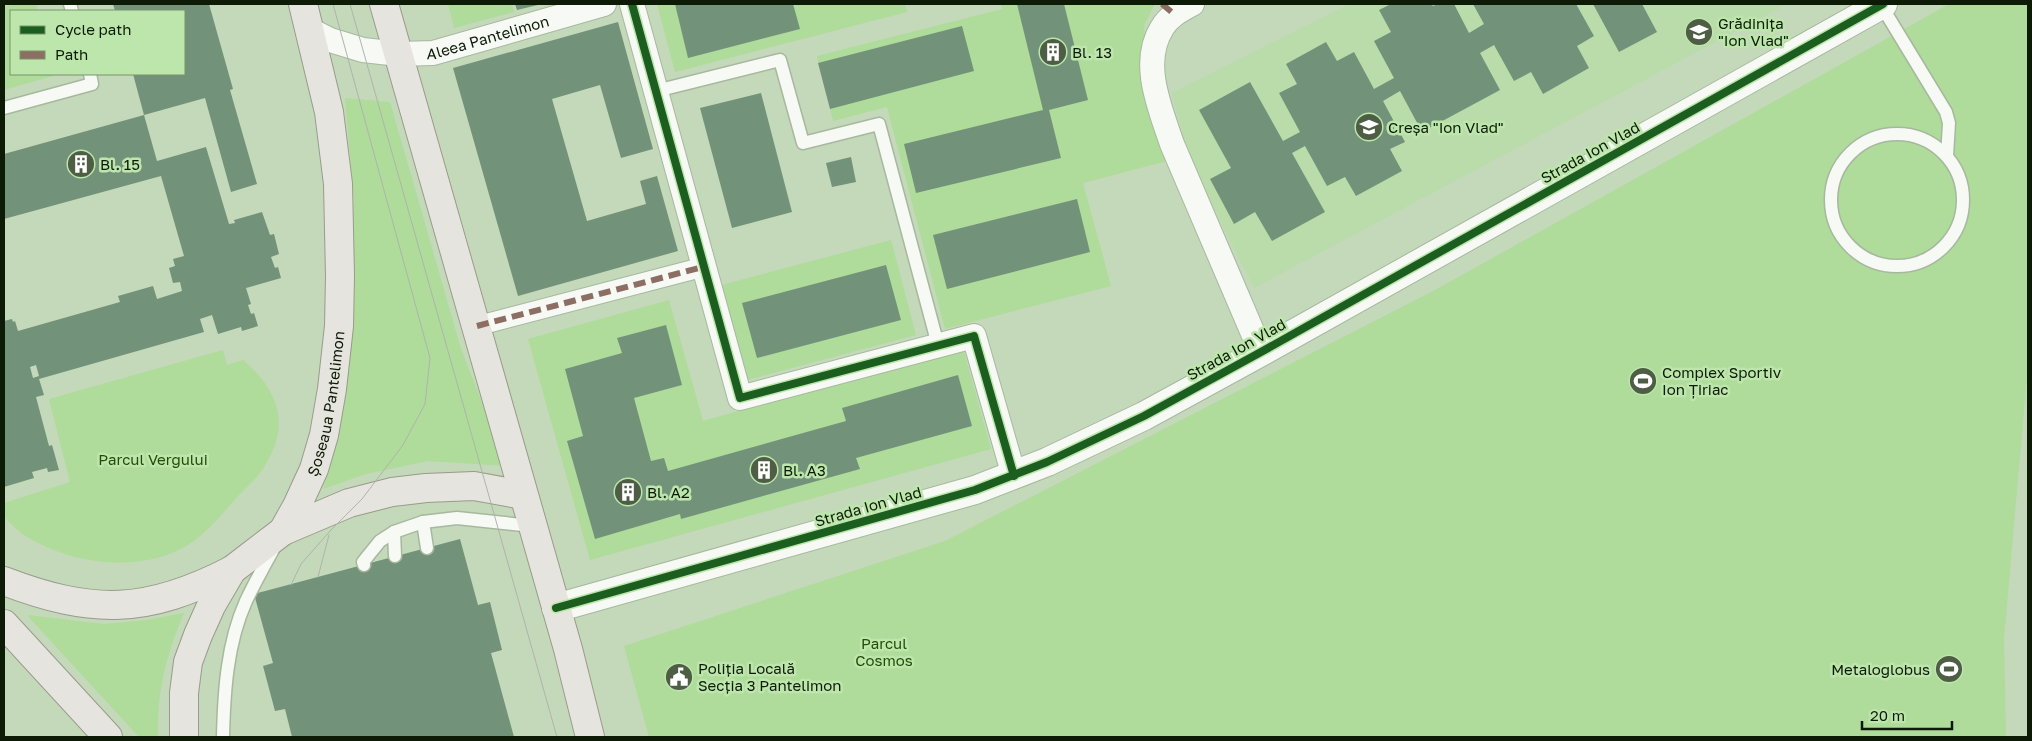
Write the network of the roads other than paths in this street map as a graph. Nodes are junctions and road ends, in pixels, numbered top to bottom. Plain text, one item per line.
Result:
1 (303, 4) edge
2 (384, 4) edge
3 (604, 4) edge
4 (632, 4) edge
5 (1192, 4) edge
6 (1882, 4) edge
7 (310, 30) junction
8 (399, 54) junction
9 (90, 75) edge
10 (656, 90) junction
11 (4, 108) edge
12 (1947, 156) junction
13 (703, 267) junction
14 (477, 326) junction
15 (938, 345) junction
16 (1261, 352) junction
17 (1014, 476) junction
18 (523, 495) junction
19 (423, 522) junction
20 (532, 526) junction
21 (283, 531) junction
22 (394, 532) junction
23 (427, 548) dead end
24 (395, 556) dead end
25 (364, 565) dead end
26 (232, 570) junction
27 (4, 582) edge
28 (556, 608) junction
29 (4, 624) edge
30 (108, 737) edge
31 (184, 737) edge
32 (223, 737) edge
33 (590, 737) edge

1 - 7 main road, Șoseaua Pantelimon
2 - 8 main road
3 - 8 street, Aleea Pantelimon
4 - 10 street
5 - 16 street
6 - 12 lane
6 - 16 street, Strada Ion Vlad
7 - 8 street
7 - 21 main road, Șoseaua Pantelimon
8 - 14 main road
9 - 11 lane
10 - 13 street
10 - 15 lane
12 - 12 lane
13 - 14 street
13 - 15 street
14 - 18 main road
15 - 17 street
16 - 17 street, Strada Ion Vlad
17 - 28 street, Strada Ion Vlad
18 - 20 main road
18 - 21 main road
19 - 20 lane
19 - 22 lane
19 - 23 lane
20 - 28 main road
21 - 26 main road, Șoseaua Pantelimon
21 - 32 lane
22 - 24 lane
22 - 25 lane
26 - 27 main road
26 - 31 main road, Șoseaua Pantelimon
28 - 33 main road
29 - 30 main road

